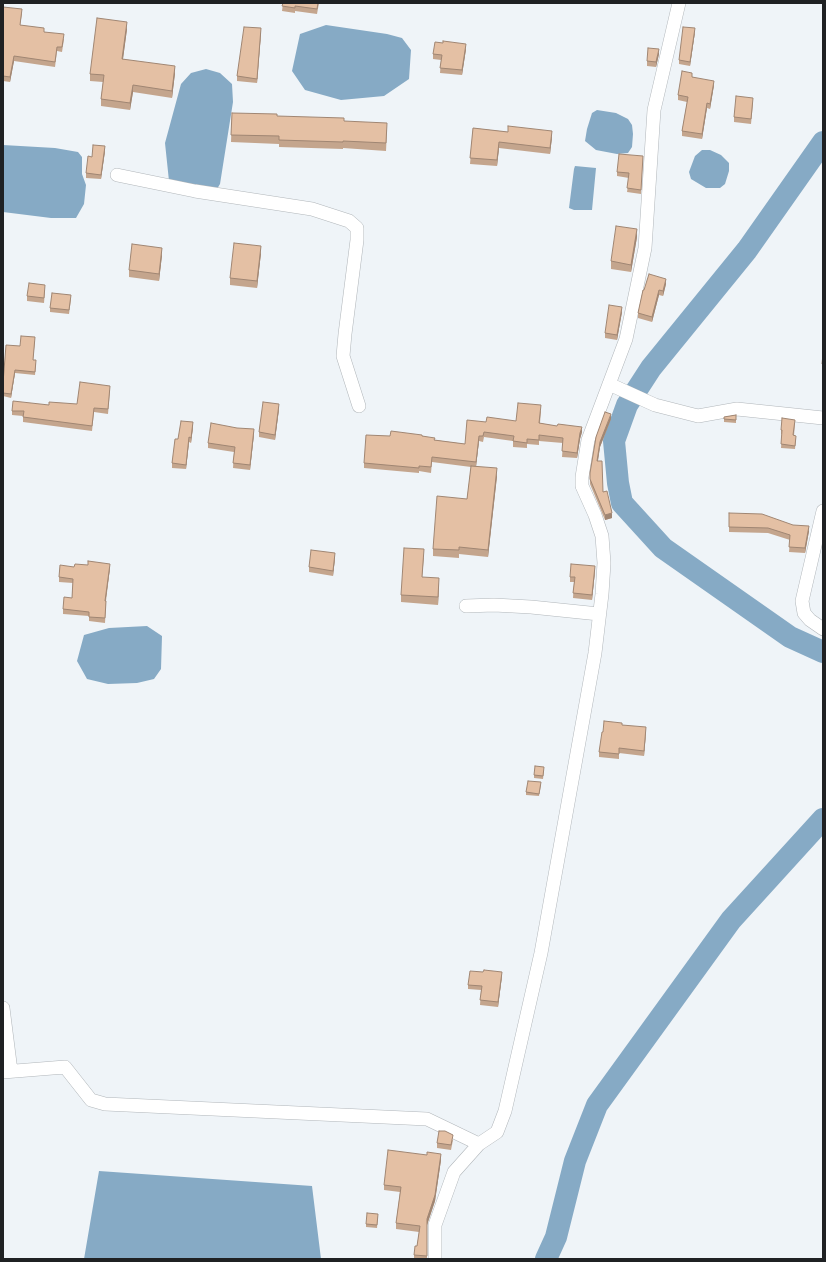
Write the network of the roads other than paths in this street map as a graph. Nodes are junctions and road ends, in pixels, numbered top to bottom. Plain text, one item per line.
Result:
1 (679, 3) edge
2 (117, 175) dead end
3 (612, 385) junction
4 (359, 406) dead end
5 (823, 418) edge
6 (823, 510) edge
7 (466, 606) dead end
8 (599, 614) junction
9 (823, 629) edge
10 (3, 1008) edge
11 (7, 1071) edge
12 (479, 1144) junction
13 (435, 1259) edge

1 - 3 street
2 - 4 street
3 - 5 street
3 - 8 street
6 - 9 street
7 - 8 street
8 - 12 street
10 - 11 street
11 - 12 street
12 - 13 street

